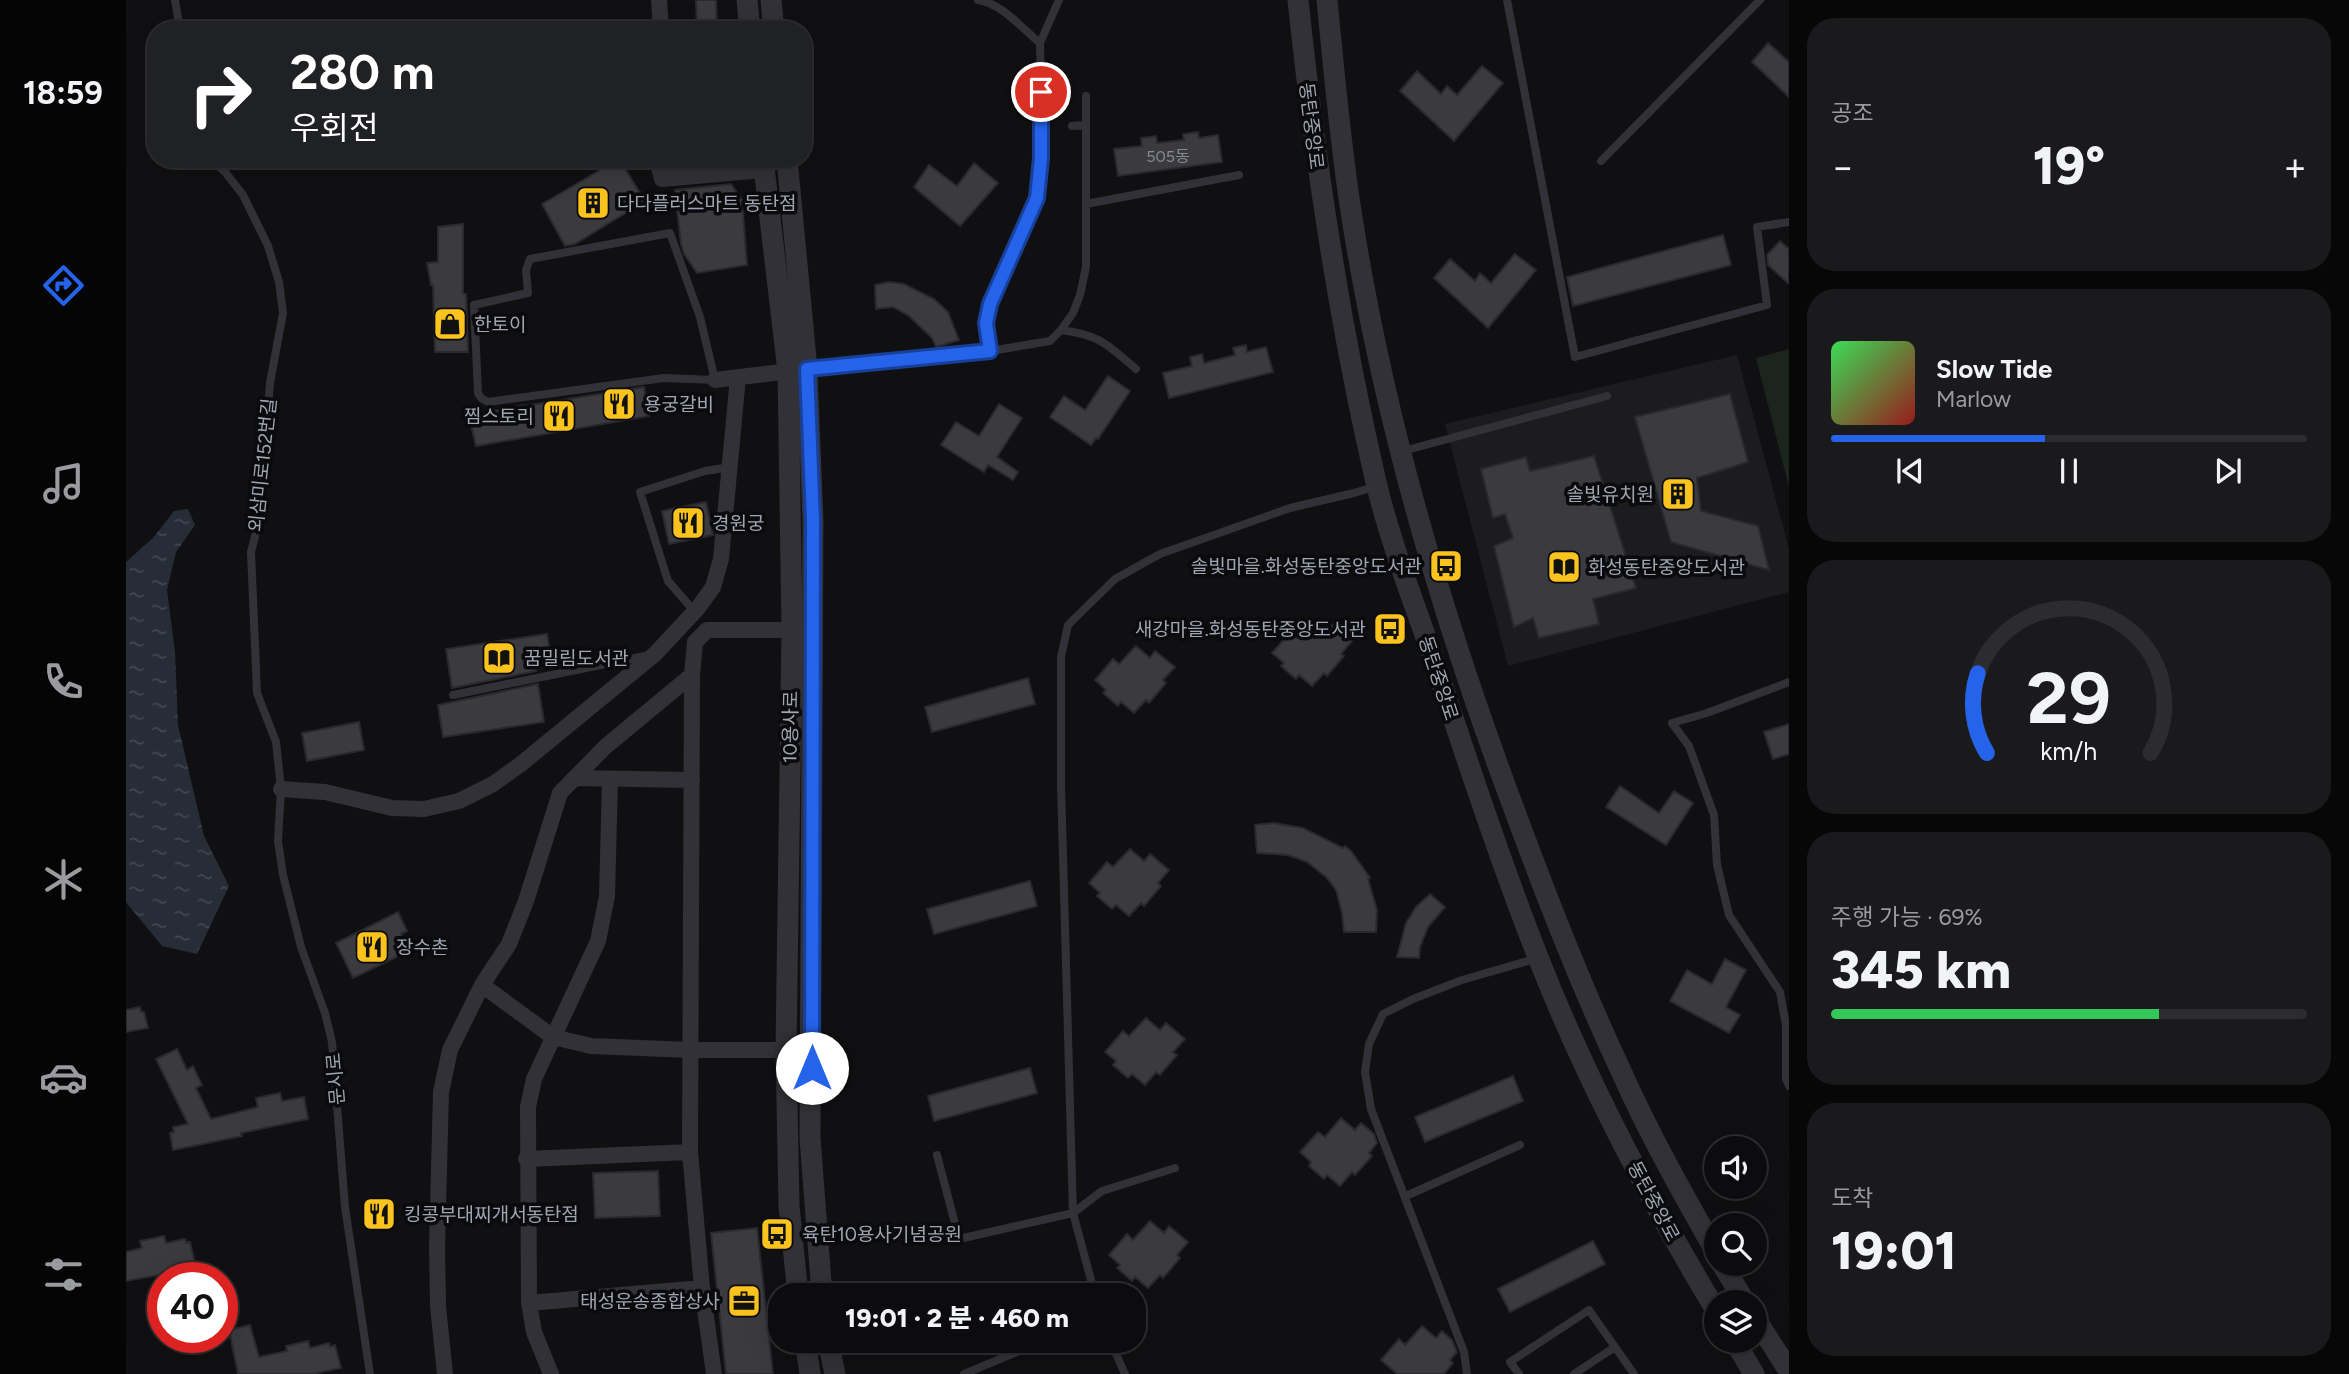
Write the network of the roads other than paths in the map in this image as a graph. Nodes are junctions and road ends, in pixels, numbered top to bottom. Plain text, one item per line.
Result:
1 (175, 0) edge
2 (659, 0) edge
3 (747, 0) edge
4 (771, 0) edge
5 (978, 0) edge
6 (1059, 0) edge
7 (1298, 0) edge
8 (1327, 0) edge
9 (1507, 0) edge
10 (1759, 0) edge
11 (993, 3) edge
12 (178, 21) edge
13 (660, 21) edge
14 (749, 21) edge
15 (773, 21) edge
16 (1040, 43) junction
17 (1086, 96) dead end
18 (1086, 125) junction
19 (1072, 126) dead end
20 (1601, 161) dead end
21 (220, 168) edge
22 (659, 168) edge
23 (740, 168) edge
24 (764, 168) edge
25 (787, 168) edge
26 (1239, 175) dead end
27 (1086, 204) junction
28 (1789, 222) edge
29 (1061, 330) junction
30 (990, 351) junction
31 (1136, 369) dead end
32 (798, 370) junction
33 (738, 377) junction
34 (715, 380) junction
35 (1607, 396) dead end
36 (1400, 451) junction
37 (731, 467) junction
38 (1377, 486) junction
39 (695, 612) junction
40 (792, 630) junction
41 (655, 654) junction
42 (692, 675) junction
43 (1789, 682) edge
44 (453, 695) dead end
45 (576, 778) junction
46 (610, 779) junction
47 (692, 780) junction
48 (281, 789) junction
49 (1539, 958) junction
50 (482, 985) junction
51 (1788, 1027) edge
52 (553, 1037) junction
53 (691, 1050) junction
54 (786, 1050) junction
55 (1789, 1086) edge
56 (1520, 1145) dead end
57 (690, 1152) junction
58 (937, 1155) dead end
59 (526, 1159) junction
60 (1175, 1168) dead end
61 (1406, 1196) junction
62 (1073, 1213) junction
63 (1704, 1230) edge
64 (797, 1283) edge
65 (821, 1283) edge
66 (1092, 1283) edge
67 (702, 1288) junction
68 (1704, 1290) edge
69 (529, 1303) junction
70 (1767, 1337) edge
71 (1615, 1347) junction
72 (807, 1353) edge
73 (831, 1353) edge
74 (1014, 1353) edge
75 (1116, 1353) edge
76 (1742, 1353) edge
77 (1789, 1371) edge
78 (370, 1374) edge
79 (445, 1374) edge
80 (551, 1374) edge
81 (714, 1374) edge
82 (810, 1374) edge
83 (835, 1374) edge
84 (964, 1374) edge
85 (1125, 1374) edge
86 (1467, 1374) edge
87 (1519, 1374) edge
88 (1574, 1374) edge
89 (1634, 1374) edge
90 (1755, 1374) edge

1 - 12 lane
2 - 13 street
3 - 14 street
4 - 15 street
5 - 11 lane
6 - 16 lane
7 - 38 street, 동탄중앙로
8 - 36 street, 동탄중앙로
9 - 28 lane
10 - 20 lane
11 - 16 lane
16 - 30 lane
17 - 18 lane
18 - 19 lane
18 - 27 lane
21 - 48 lane, 외삼미로152번길
22 - 23 street
24 - 32 street, 10용사로
25 - 32 street, 10용사로
26 - 27 lane
27 - 29 lane
29 - 30 lane
29 - 31 lane
30 - 32 lane
32 - 33 street
32 - 40 street, 10용사로
32 - 65 street, 10용사로
33 - 34 street
33 - 37 street
34 - 34 lane
35 - 36 lane
36 - 63 street, 동탄중앙로
37 - 39 street
37 - 39 lane
38 - 49 street, 동탄중앙로
38 - 62 lane
39 - 41 street
40 - 42 street
40 - 54 street, 10용사로
41 - 44 lane
41 - 48 street
42 - 45 street
42 - 47 street
43 - 51 lane
45 - 46 street
45 - 50 street
46 - 47 street
46 - 52 street
47 - 53 street
48 - 78 lane, 문시로
49 - 61 lane
49 - 68 street, 동탄중앙로
50 - 52 street
50 - 79 street
51 - 55 lane
52 - 53 street
52 - 59 street
53 - 54 street
53 - 57 street
54 - 64 street, 10용사로
56 - 61 lane
57 - 59 street
57 - 67 street
58 - 62 lane
59 - 69 street
60 - 62 lane
61 - 86 lane
62 - 66 lane
67 - 69 street
67 - 81 street
69 - 80 street
70 - 77 street
71 - 87 lane
71 - 88 lane
71 - 89 lane
72 - 82 street
73 - 83 street
74 - 84 lane
75 - 85 lane
76 - 90 street

